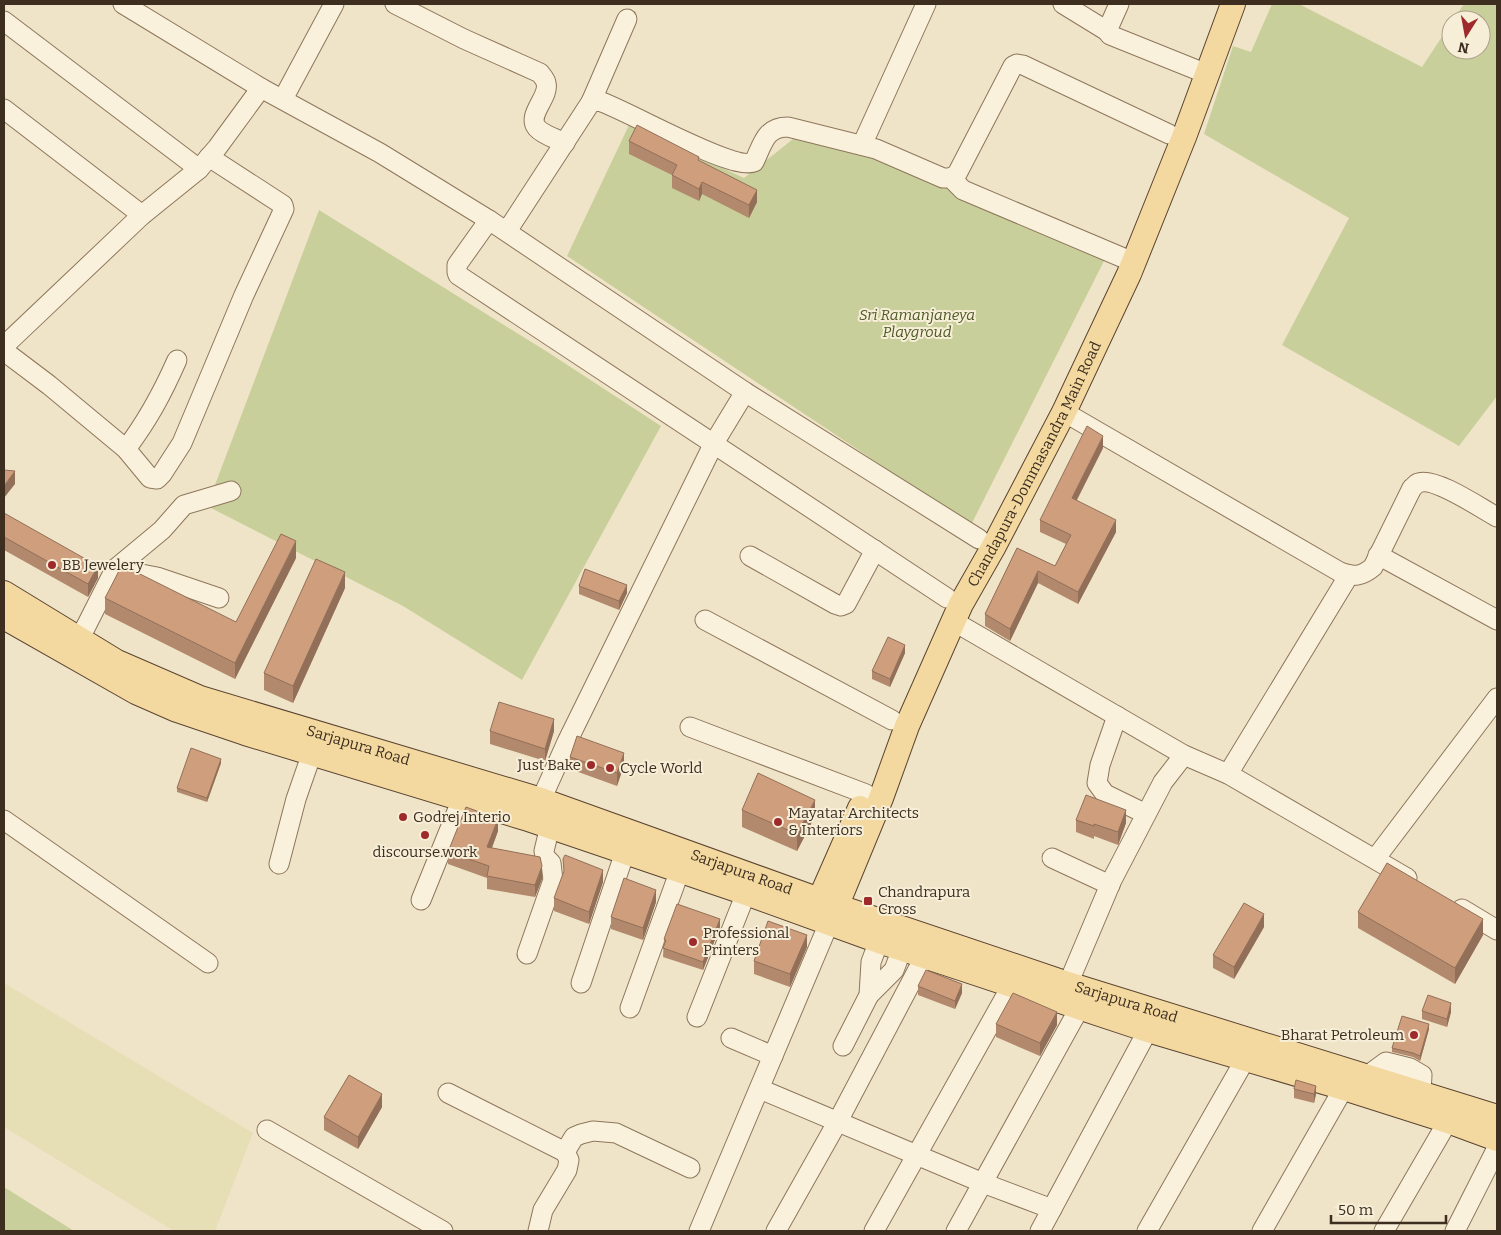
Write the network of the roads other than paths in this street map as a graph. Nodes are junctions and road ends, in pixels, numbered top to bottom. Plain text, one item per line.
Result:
1 (123, 4) edge
2 (395, 4) edge
3 (926, 4) edge
4 (1063, 4) edge
5 (1119, 4) edge
6 (1217, 4) edge
7 (1233, 4) edge
8 (331, 5) edge
9 (628, 19) dead end
10 (4, 21) edge
11 (1107, 31) junction
12 (1200, 71) junction
13 (261, 88) junction
14 (283, 99) junction
15 (591, 102) junction
16 (4, 109) edge
17 (1169, 134) junction
18 (565, 143) junction
19 (862, 146) junction
20 (204, 163) junction
21 (951, 178) junction
22 (142, 215) junction
23 (489, 220) junction
24 (507, 232) junction
25 (1128, 260) junction
26 (4, 346) edge
27 (4, 351) edge
28 (177, 360) dead end
29 (745, 392) junction
30 (1064, 412) junction
31 (714, 443) junction
32 (126, 449) junction
33 (231, 491) dead end
34 (1497, 517) edge
35 (979, 539) junction
36 (875, 550) junction
37 (1378, 555) junction
38 (750, 556) dead end
39 (114, 569) junction
40 (1349, 575) junction
41 (219, 598) dead end
42 (947, 598) junction
43 (12, 600) edge
44 (705, 620) dead end
45 (1497, 620) edge
46 (953, 621) junction
47 (75, 647) junction
48 (1497, 698) edge
49 (1117, 716) junction
50 (892, 720) junction
51 (690, 727) dead end
52 (312, 753) junction
53 (1184, 755) junction
54 (1228, 774) junction
55 (866, 794) junction
56 (462, 799) junction
57 (542, 800) junction
58 (1146, 814) junction
59 (4, 820) edge
60 (550, 826) junction
61 (625, 852) junction
62 (1052, 858) dead end
63 (1375, 859) junction
64 (279, 864) dead end
65 (680, 870) junction
66 (1110, 885) junction
67 (1424, 887) edge
68 (746, 893) junction
69 (421, 900) dead end
70 (1448, 901) edge
71 (825, 911) junction
72 (1497, 930) edge
73 (878, 941) junction
74 (902, 949) junction
75 (526, 954) dead end
76 (925, 956) junction
77 (208, 963) dead end
78 (581, 983) dead end
79 (1012, 984) junction
80 (1068, 984) junction
81 (869, 995) junction
82 (1080, 1007) junction
83 (630, 1008) dead end
84 (697, 1017) dead end
85 (1148, 1030) junction
86 (731, 1038) dead end
87 (843, 1046) dead end
88 (768, 1054) junction
89 (1246, 1058) junction
90 (1355, 1078) junction
91 (756, 1083) junction
92 (448, 1093) dead end
93 (1497, 1117) edge
94 (838, 1121) junction
95 (1448, 1121) junction
96 (267, 1130) dead end
97 (1497, 1139) edge
98 (1497, 1148) edge
99 (565, 1152) junction
100 (916, 1155) junction
101 (690, 1168) dead end
102 (982, 1183) junction
103 (1052, 1209) junction
104 (1459, 1230) edge
105 (443, 1231) edge
106 (538, 1231) edge
107 (699, 1231) edge
108 (776, 1231) edge
109 (874, 1231) edge
110 (956, 1231) edge
111 (1040, 1231) edge
112 (1147, 1231) edge
113 (1262, 1231) edge
114 (1384, 1231) edge

1 - 13 street
2 - 18 street
3 - 19 street
4 - 11 street
5 - 11 street
6 - 12 main road, Chandapura-Dommasandra Main Road
7 - 12 main road, Chandapura-Dommasandra Main Road
8 - 14 street
9 - 15 street
10 - 20 street
11 - 12 street
12 - 17 main road, Chandapura-Dommasandra Main Road
12 - 25 main road, Chandapura-Dommasandra Main Road
13 - 14 street
13 - 20 street
14 - 23 street
15 - 18 street
15 - 19 street
16 - 22 street
17 - 21 street
17 - 25 main road, Chandapura-Dommasandra Main Road
18 - 24 street
19 - 21 street
20 - 22 street
20 - 32 street
21 - 25 street
22 - 26 street
23 - 24 street
23 - 31 street
24 - 29 street
25 - 30 main road, Chandapura-Dommasandra Main Road
25 - 35 main road, Chandapura-Dommasandra Main Road
27 - 32 street
28 - 32 street
29 - 31 street
29 - 35 street
30 - 40 street
30 - 46 main road, Chandapura-Dommasandra Main Road
31 - 36 street
31 - 57 street
33 - 39 street
34 - 37 street
35 - 42 main road, Chandapura-Dommasandra Main Road
36 - 38 street
36 - 42 street
37 - 40 street
37 - 45 street
39 - 41 street
39 - 47 street
40 - 54 street
42 - 50 main road, Chandapura-Dommasandra Main Road
43 - 47 main road, Sarjapura Road
44 - 50 street
46 - 49 street
46 - 71 main road, Chandapura-Dommasandra Main Road
47 - 52 main road, Sarjapura Road
47 - 57 main road, Sarjapura Road
48 - 63 street
49 - 53 street
49 - 58 street
50 - 55 main road, Chandapura-Dommasandra Main Road
51 - 55 street
52 - 56 main road, Sarjapura Road
52 - 64 street
53 - 54 street
53 - 58 street
54 - 63 street
55 - 71 main road, Chandapura-Dommasandra Main Road
56 - 60 main road, Sarjapura Road
56 - 69 street
57 - 71 main road, Sarjapura Road
58 - 66 street
59 - 77 street
60 - 61 main road, Sarjapura Road
60 - 75 street
61 - 65 main road, Sarjapura Road
61 - 78 street
62 - 66 street
63 - 67 street
65 - 68 main road, Sarjapura Road
65 - 83 street
66 - 80 street
68 - 71 main road, Sarjapura Road
68 - 84 street
70 - 72 street
71 - 73 main road, Sarjapura Road
71 - 80 main road, Sarjapura Road
71 - 88 street
73 - 74 main road, Sarjapura Road
73 - 81 street
74 - 76 main road, Sarjapura Road
74 - 81 street
76 - 79 main road, Sarjapura Road
76 - 94 street
79 - 82 main road, Sarjapura Road
79 - 100 street
80 - 90 main road, Sarjapura Road
81 - 87 street
82 - 85 main road, Sarjapura Road
82 - 102 street
85 - 89 main road, Sarjapura Road
85 - 103 street
86 - 88 street
88 - 91 street
89 - 90 main road, Sarjapura Road
89 - 112 street
90 - 93 main road, Sarjapura Road
90 - 95 main road, Sarjapura Road
90 - 113 street
91 - 94 street
91 - 107 street
92 - 99 street
94 - 100 street
94 - 108 street
95 - 97 main road, Sarjapura Road
95 - 114 street
96 - 105 street
98 - 104 street
99 - 101 street
99 - 106 street
100 - 102 street
100 - 109 street
102 - 103 street
102 - 110 street
103 - 111 street

